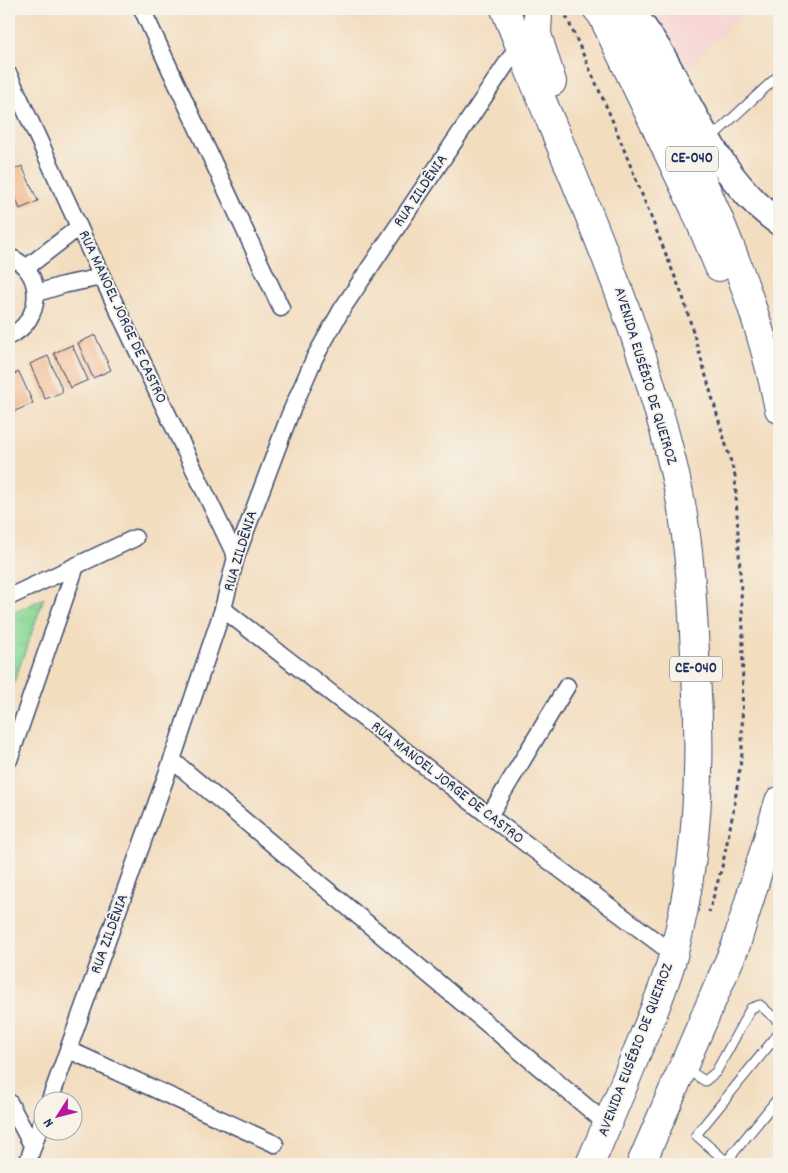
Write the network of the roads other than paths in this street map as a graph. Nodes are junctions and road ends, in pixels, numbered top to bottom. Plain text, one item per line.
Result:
1 (142, 9) edge
2 (505, 9) edge
3 (596, 9) edge
4 (621, 9) edge
5 (630, 9) edge
6 (540, 11) edge
7 (519, 45) junction
8 (9, 75) edge
9 (779, 75) edge
10 (708, 140) junction
11 (574, 175) junction
12 (779, 222) edge
13 (79, 227) junction
14 (9, 258) edge
15 (26, 268) junction
16 (102, 277) junction
17 (37, 293) junction
18 (281, 308) dead end
19 (755, 314) junction
20 (9, 336) edge
21 (775, 368) edge
22 (779, 409) edge
23 (135, 538) dead end
24 (236, 557) junction
25 (76, 566) junction
26 (9, 597) edge
27 (223, 609) junction
28 (567, 686) dead end
29 (9, 760) edge
30 (172, 760) junction
31 (779, 801) edge
32 (489, 816) junction
33 (771, 849) edge
34 (673, 954) junction
35 (779, 1022) edge
36 (779, 1033) edge
37 (69, 1050) junction
38 (683, 1066) junction
39 (54, 1090) edge
40 (779, 1097) edge
41 (9, 1102) edge
42 (607, 1124) junction
43 (35, 1140) edge
44 (275, 1144) dead end
45 (32, 1147) junction
46 (645, 1162) edge
47 (727, 1163) edge
48 (27, 1164) edge
49 (590, 1164) edge

1 - 18 street
2 - 7 highway, CE-040
3 - 19 highway
4 - 19 highway, CE-040
5 - 10 main road
6 - 7 highway
6 - 11 highway
7 - 11 highway, CE-040
7 - 24 street, RUA ZILDÊNIA
8 - 13 street, RUA MANOEL JORGE DE CASTRO
9 - 10 lane
10 - 12 main road
11 - 34 highway, AVENIDA EUSÉBIO DE QUEIROZ / CE-040
13 - 15 street
13 - 16 street, RUA MANOEL JORGE DE CASTRO
14 - 15 street
15 - 17 street
16 - 17 street
16 - 24 street, RUA MANOEL JORGE DE CASTRO
17 - 20 street
19 - 21 highway, CE-040
21 - 22 highway, CE-040
23 - 25 street
24 - 27 street, RUA ZILDÊNIA
25 - 26 street
25 - 29 street
27 - 30 street, RUA ZILDÊNIA
27 - 32 street, RUA MANOEL JORGE DE CASTRO
28 - 32 street
30 - 37 street, RUA ZILDÊNIA
30 - 42 street
31 - 33 highway
32 - 34 street, RUA MANOEL JORGE DE CASTRO
33 - 38 highway
34 - 42 highway, AVENIDA EUSÉBIO DE QUEIROZ / CE-040
35 - 38 lane
36 - 47 lane
37 - 39 street, RUA ZILDÊNIA
37 - 44 street
38 - 46 highway
40 - 47 lane
41 - 45 street
42 - 49 highway, AVENIDA EUSÉBIO DE QUEIROZ / CE-040
43 - 45 street
45 - 48 street

